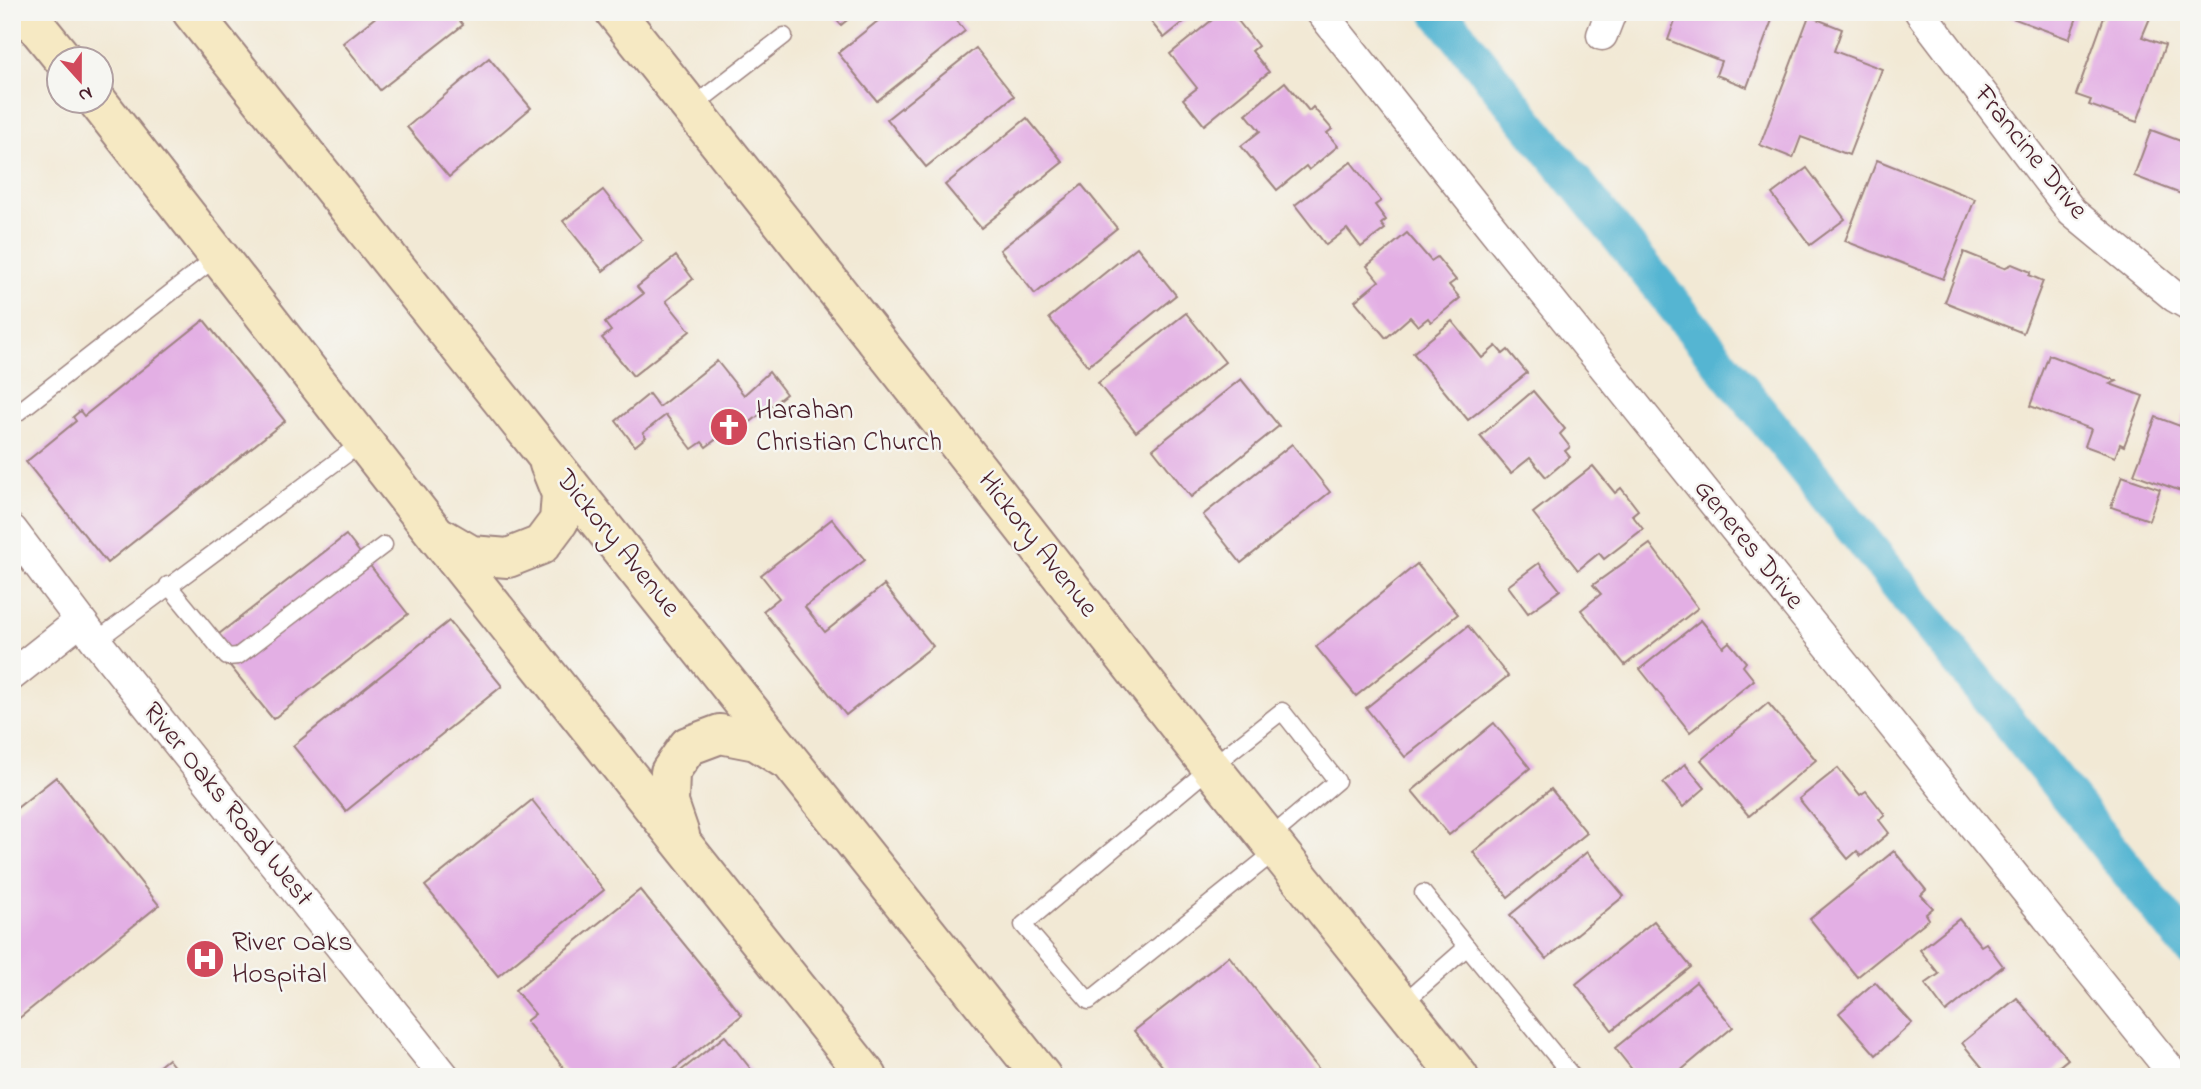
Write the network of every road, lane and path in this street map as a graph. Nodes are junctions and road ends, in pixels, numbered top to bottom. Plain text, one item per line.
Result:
1 (25, 12) edge
2 (192, 12) edge
3 (615, 12) edge
4 (1321, 12) edge
5 (1920, 12) edge
6 (784, 36) dead end
7 (53, 46) edge
8 (691, 107) junction
9 (109, 116) edge
10 (219, 255) junction
11 (2189, 305) edge
12 (12, 417) edge
13 (363, 441) junction
14 (546, 454) junction
15 (12, 530) edge
16 (437, 536) junction
17 (384, 545) dead end
18 (168, 585) junction
19 (88, 631) junction
20 (12, 675) edge
21 (790, 762) junction
22 (1211, 767) junction
23 (683, 843) junction
24 (1273, 844) junction
25 (1423, 893) dead end
26 (1467, 947) junction
27 (1401, 1004) junction
28 (1449, 1073) edge
29 (443, 1076) edge
30 (868, 1077) edge
31 (1042, 1077) edge
32 (1573, 1077) edge
33 (2176, 1077) edge

1 - 7 main road
2 - 14 main road, Dickory Avenue
3 - 8 main road, Hickory Avenue
4 - 33 street, Generes Drive
5 - 11 street, Francine Drive
6 - 8 lane
8 - 22 main road, Hickory Avenue
9 - 10 main road
10 - 12 lane
10 - 13 main road
13 - 16 main road
13 - 18 lane
14 - 16 main road
14 - 21 main road, Dickory Avenue
15 - 19 street, River Oaks Road West
16 - 23 main road
17 - 18 lane
18 - 19 lane
19 - 20 street
19 - 29 street, River Oaks Road West
21 - 23 main road
21 - 31 main road, Dickory Avenue
22 - 24 main road, Hickory Avenue
22 - 24 lane
22 - 24 lane
23 - 30 main road
24 - 27 main road, Hickory Avenue
25 - 26 lane
26 - 27 lane
26 - 32 lane
27 - 28 main road, Hickory Avenue

